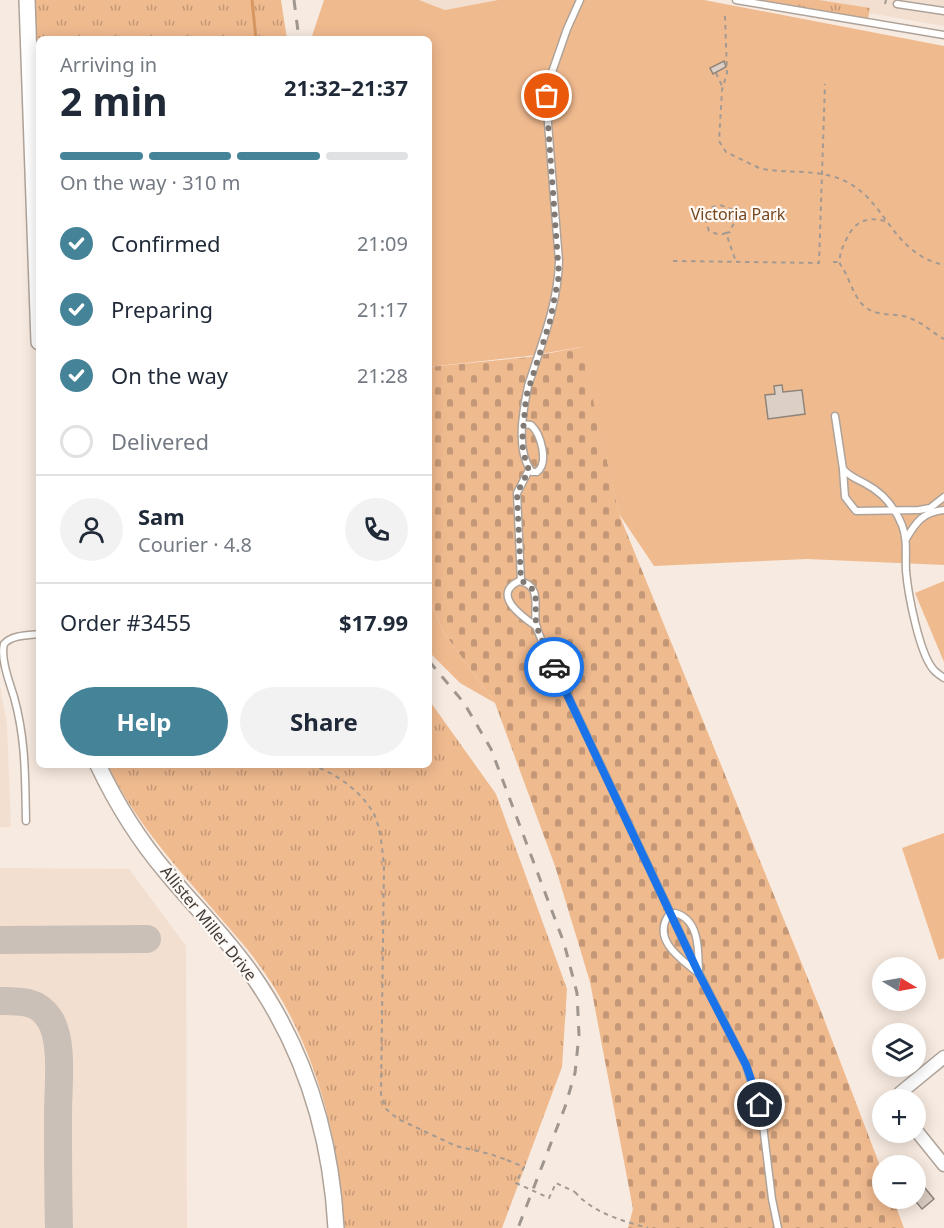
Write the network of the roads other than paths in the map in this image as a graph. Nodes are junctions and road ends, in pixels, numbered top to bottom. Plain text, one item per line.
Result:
1 (27, 0) edge
2 (580, 0) edge
3 (736, 0) edge
4 (897, 4) dead end
5 (944, 11) edge
6 (944, 35) edge
7 (36, 256) edge
8 (835, 416) dead end
9 (523, 424) junction
10 (843, 470) junction
11 (530, 471) junction
12 (944, 497) edge
13 (894, 510) junction
14 (944, 510) edge
15 (906, 539) junction
16 (521, 581) junction
17 (537, 627) junction
18 (36, 635) edge
19 (944, 678) edge
20 (100, 768) edge
21 (26, 821) dead end
22 (670, 914) junction
23 (699, 974) junction
24 (944, 1057) edge
25 (905, 1089) edge
26 (926, 1143) edge
27 (944, 1165) edge
28 (336, 1228) edge
29 (778, 1228) edge

1 - 7 street
2 - 9 lane
3 - 6 lane
4 - 5 lane
8 - 10 lane
9 - 11 lane
9 - 11 lane
10 - 13 lane
10 - 13 lane
11 - 16 lane
12 - 13 lane
13 - 15 lane
14 - 15 lane
15 - 19 lane
16 - 17 lane
16 - 17 lane
17 - 22 lane
18 - 21 lane
20 - 28 street, Allister Miller Drive
22 - 23 lane
22 - 23 lane
22 - 23 lane
23 - 29 lane
24 - 25 street
26 - 27 street

